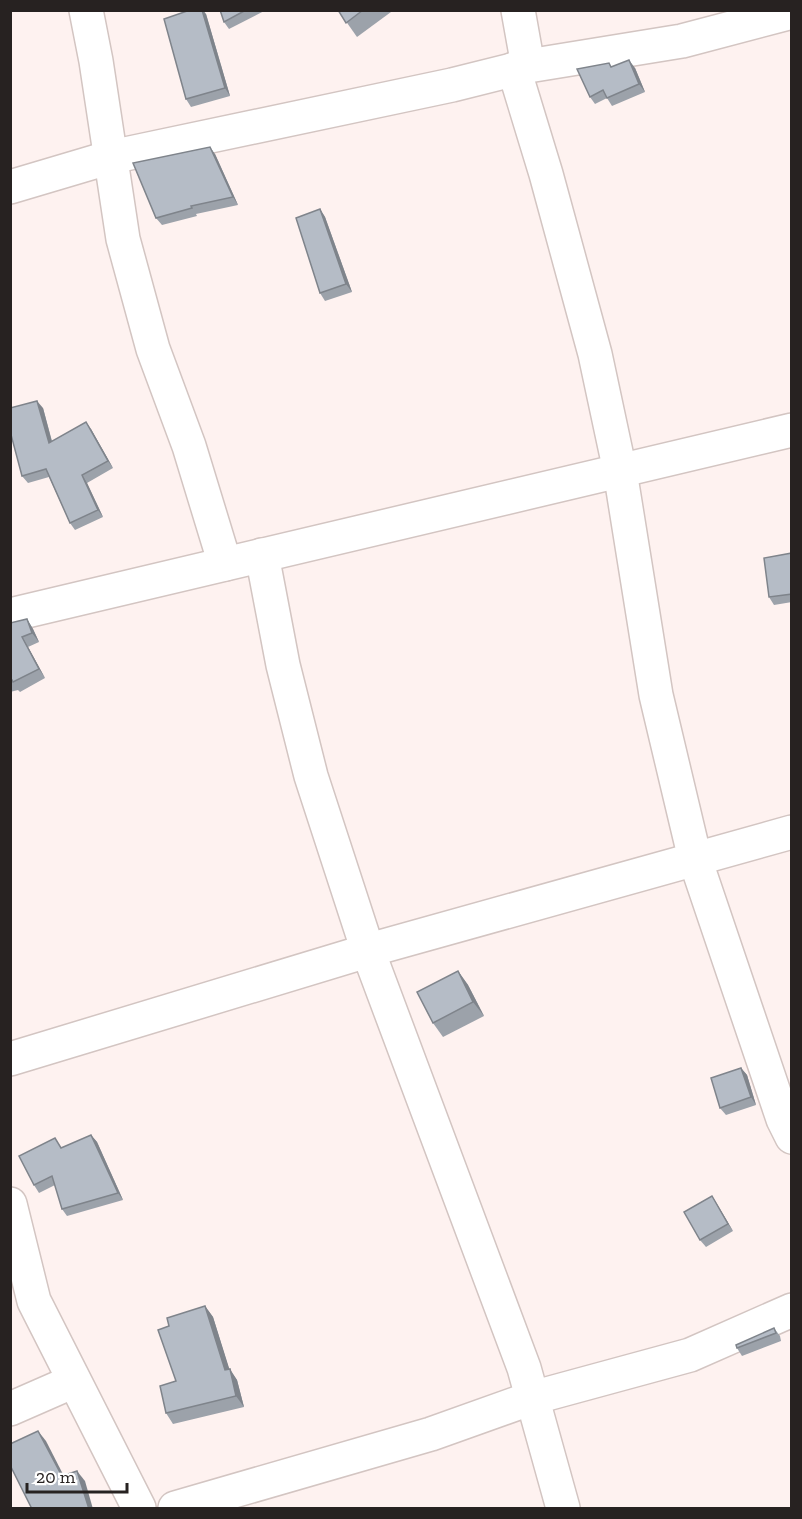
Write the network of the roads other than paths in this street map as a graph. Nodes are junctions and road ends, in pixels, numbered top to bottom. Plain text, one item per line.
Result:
1 (86, 10) edge
2 (518, 10) edge
3 (792, 12) edge
4 (521, 68) junction
5 (111, 157) junction
6 (10, 187) edge
7 (792, 430) edge
8 (620, 471) junction
9 (262, 555) junction
10 (225, 564) junction
11 (10, 615) edge
12 (792, 832) edge
13 (695, 859) junction
14 (368, 951) junction
15 (10, 1059) edge
16 (792, 1137) edge
17 (10, 1204) edge
18 (792, 1310) edge
19 (74, 1381) junction
20 (532, 1398) junction
21 (10, 1409) edge
22 (139, 1509) edge
23 (175, 1509) edge
24 (563, 1509) edge

1 - 5 street
2 - 4 street
3 - 4 street
4 - 5 street
4 - 8 street
5 - 6 street
5 - 10 street
7 - 8 street
8 - 9 street
8 - 13 street
9 - 10 street
9 - 14 street
10 - 11 street
12 - 13 street
13 - 14 street
13 - 16 street
14 - 15 street
14 - 20 street
17 - 19 street
18 - 20 street
19 - 21 street
19 - 22 street
20 - 23 street
20 - 24 street

